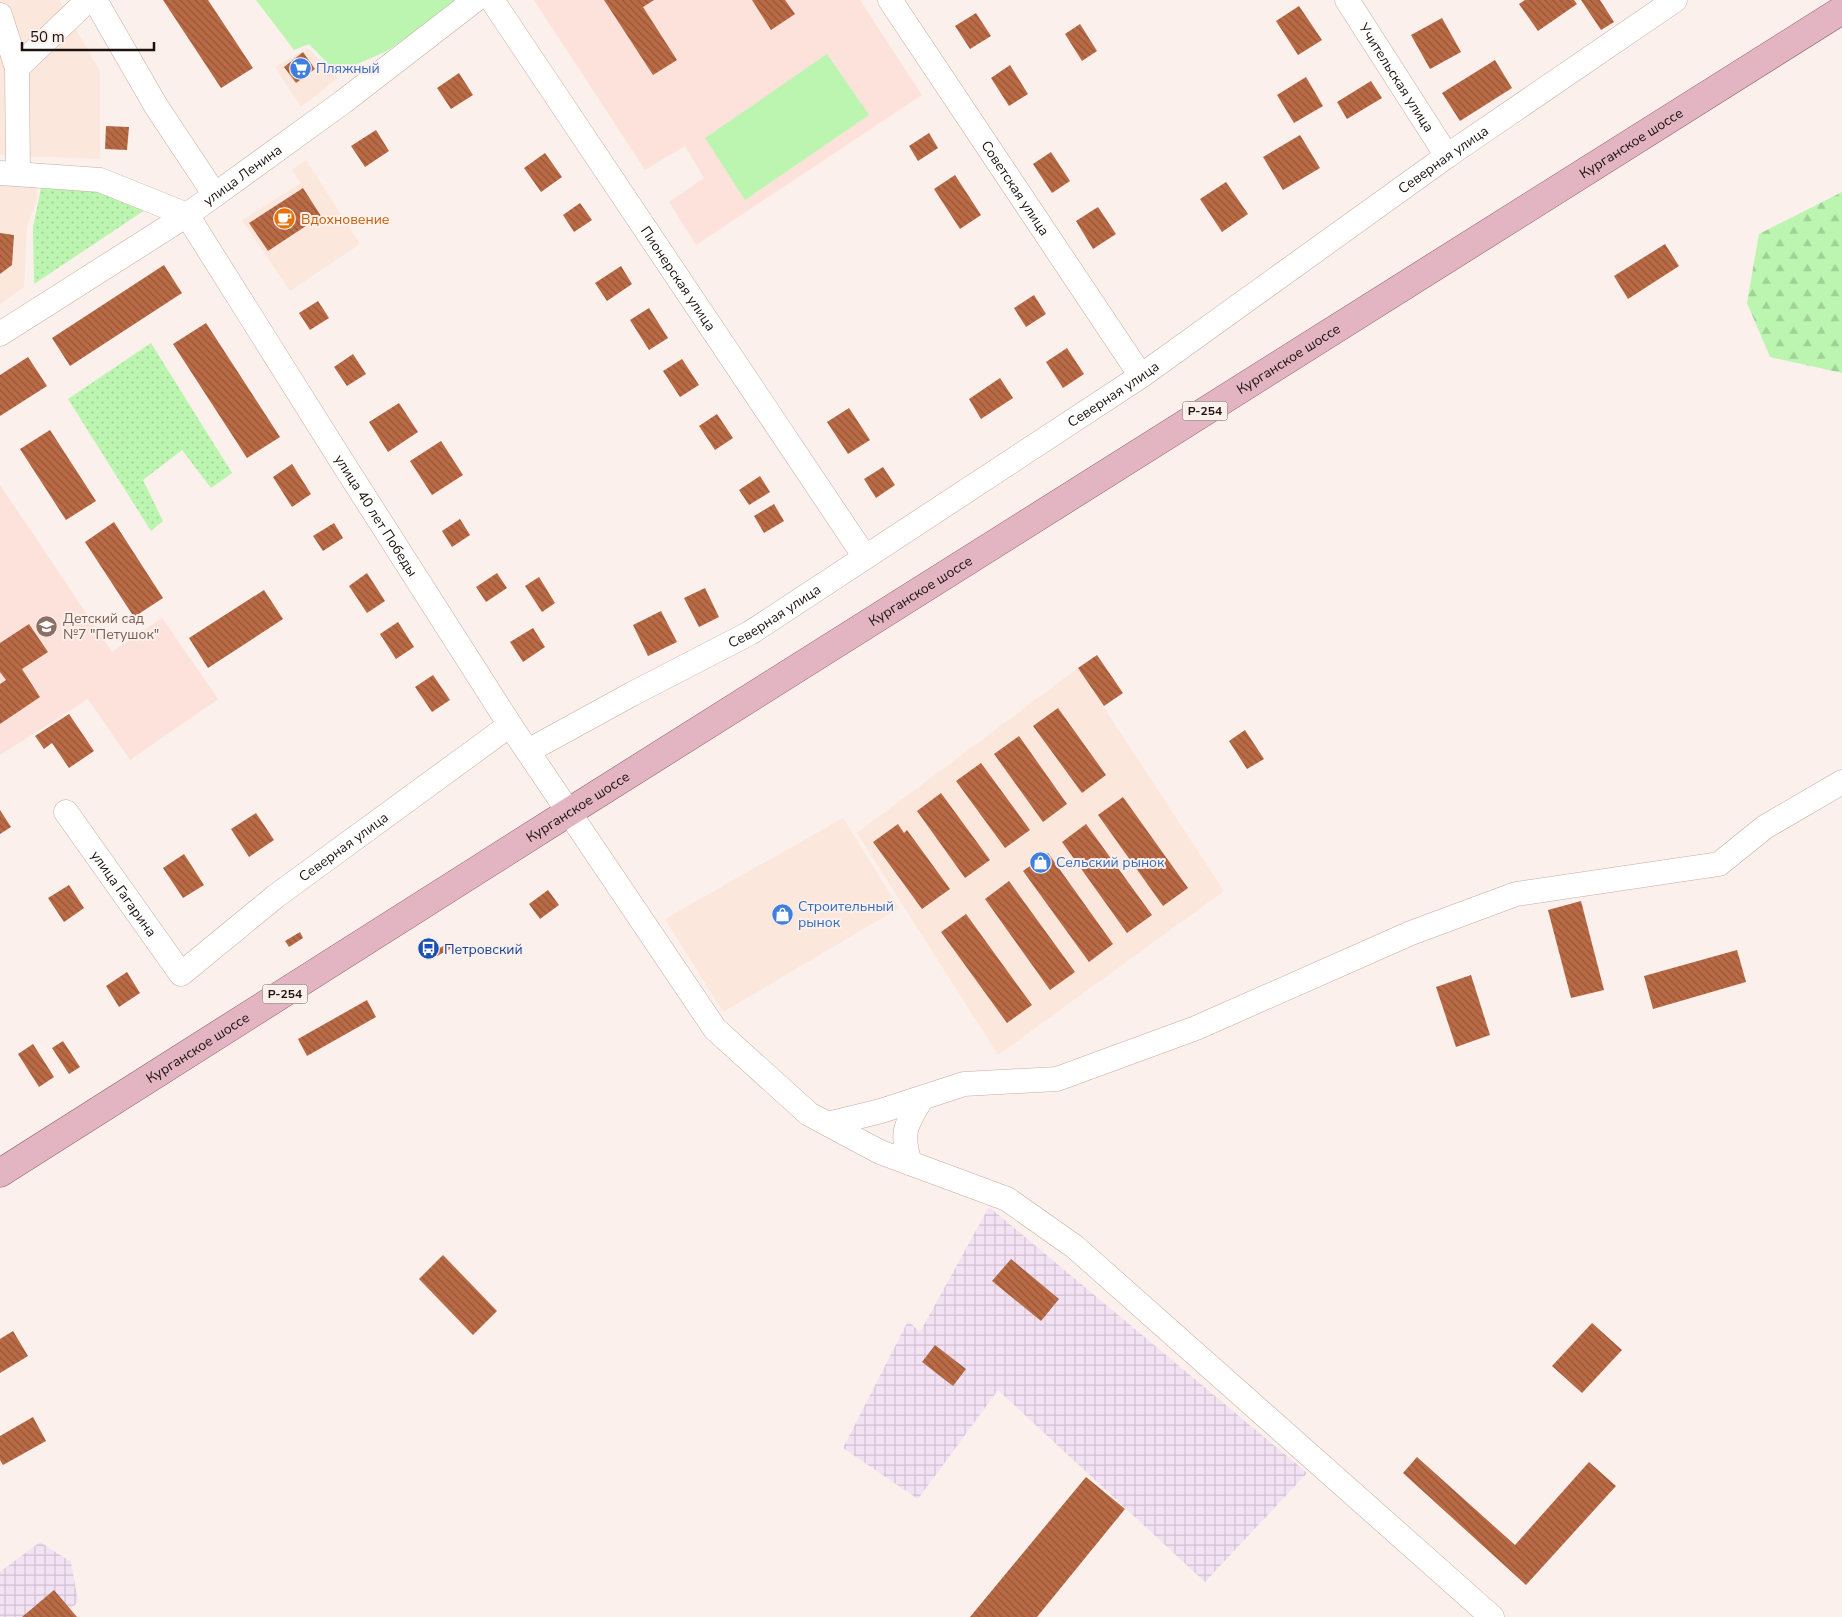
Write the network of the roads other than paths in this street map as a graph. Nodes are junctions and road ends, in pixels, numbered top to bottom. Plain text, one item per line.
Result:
1 (88, 0) edge
2 (95, 0) edge
3 (475, 0) edge
4 (492, 0) edge
5 (890, 0) edge
6 (1347, 0) edge
7 (1675, 0) edge
8 (1842, 10) edge
9 (0, 15) edge
10 (17, 68) junction
11 (1447, 156) junction
12 (9, 173) edge
13 (215, 195) junction
14 (187, 215) junction
15 (0, 334) edge
16 (1141, 376) junction
17 (865, 557) junction
18 (510, 725) junction
19 (528, 751) junction
20 (1842, 782) edge
21 (66, 812) dead end
22 (569, 812) junction
23 (182, 974) joint
24 (922, 1098) junction
25 (828, 1124) junction
26 (910, 1163) junction
27 (0, 1173) edge
28 (1492, 1617) edge

1 - 10 street
2 - 13 street
3 - 13 street, улица Ленина
4 - 17 street, Пионерская улица
5 - 16 street, Советская улица
6 - 11 street, Учительская улица
7 - 11 street, Северная улица
8 - 22 main road, Курганское шоссе / Р-254
9 - 10 street
10 - 12 street
11 - 16 street, Северная улица
12 - 14 street
13 - 14 street, улица Ленина
14 - 15 street, улица Ленина
14 - 18 street, улица 40 лет Победы
16 - 17 street, Северная улица
17 - 19 street, Северная улица
18 - 19 street, улица 40 лет Победы
18 - 23 street, Северная улица
19 - 22 street, улица 40 лет Победы
20 - 24 street
21 - 23 street, улица Гагарина
22 - 25 street, улица 40 лет Победы
22 - 27 main road, Курганское шоссе / Р-254
24 - 25 street
24 - 26 street
25 - 26 street, улица 40 лет Победы
26 - 28 street, улица 40 лет Победы

